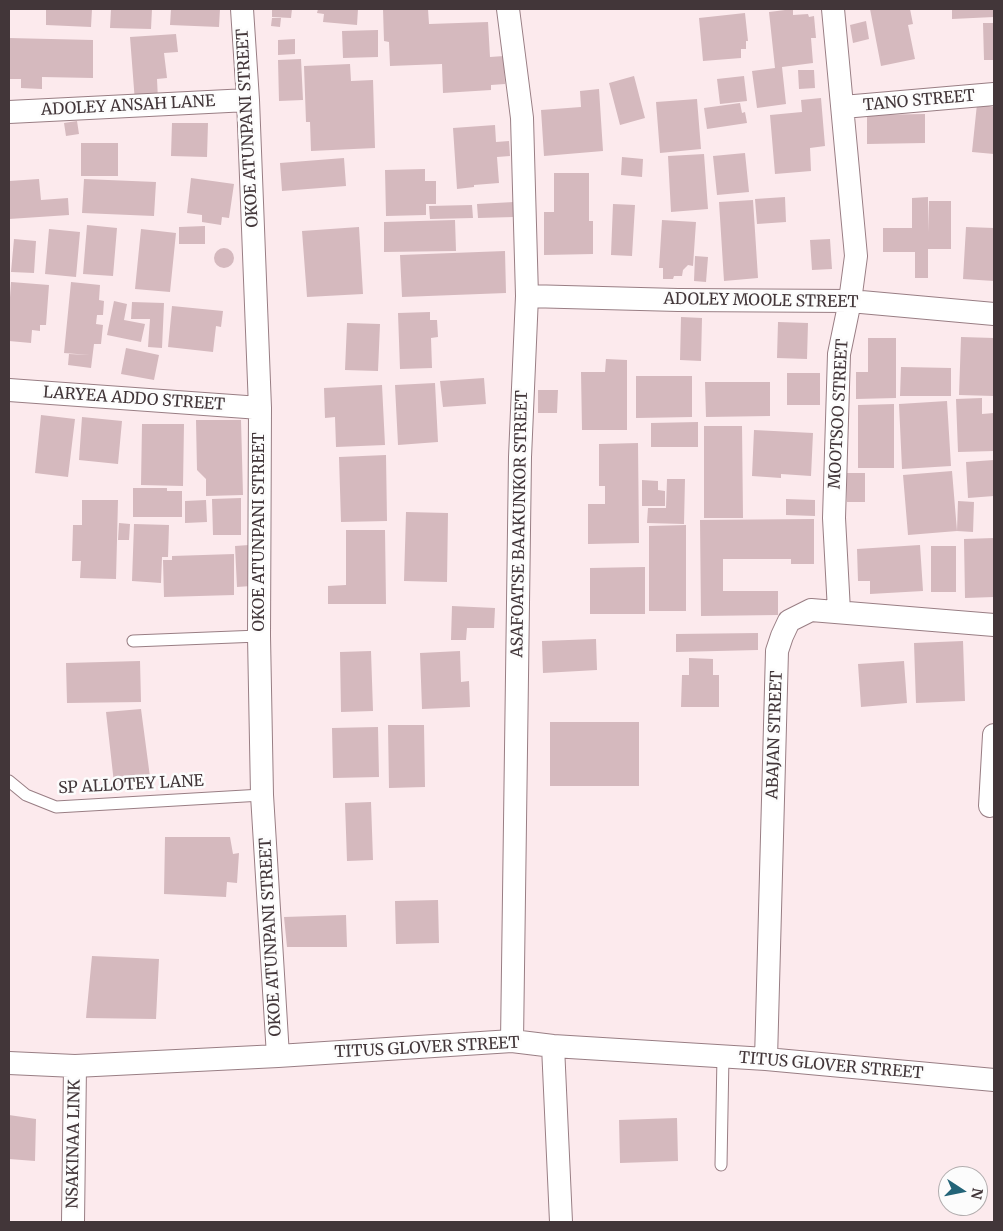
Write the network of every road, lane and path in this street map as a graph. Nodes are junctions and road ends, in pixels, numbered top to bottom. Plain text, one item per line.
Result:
1 (242, 9) edge
2 (508, 9) edge
3 (832, 9) edge
4 (994, 94) edge
5 (248, 100) junction
6 (843, 107) junction
7 (9, 112) edge
8 (527, 296) junction
9 (850, 301) junction
10 (994, 314) edge
11 (9, 390) edge
12 (260, 408) junction
13 (839, 612) junction
14 (994, 625) edge
15 (259, 636) junction
16 (133, 641) dead end
17 (994, 735) edge
18 (9, 781) edge
19 (262, 795) junction
20 (990, 806) dead end
21 (512, 1041) junction
22 (553, 1046) junction
23 (278, 1056) junction
24 (723, 1056) junction
25 (766, 1059) junction
26 (9, 1063) edge
27 (75, 1066) junction
28 (994, 1080) edge
29 (721, 1165) dead end
30 (73, 1222) edge
31 (561, 1222) edge

1 - 5 street, OKOE ATUNPANI STREET
2 - 8 street, ASAFOATSE BAAKUNKOR STREET
3 - 6 street, MOOTSOO STREET
4 - 6 street, TANO STREET
5 - 7 street, ADOLEY ANSAH LANE
5 - 12 street, OKOE ATUNPANI STREET
6 - 9 street, MOOTSOO STREET
8 - 9 street, ADOLEY MOOLE STREET
8 - 21 street, ASAFOATSE BAAKUNKOR STREET
9 - 10 street, ADOLEY MOOLE STREET
9 - 13 street, MOOTSOO STREET
11 - 12 street, LARYEA ADDO STREET
12 - 15 street, OKOE ATUNPANI STREET
13 - 14 street, ABAJAN STREET
13 - 25 street, ABAJAN STREET
15 - 16 lane
15 - 19 street, OKOE ATUNPANI STREET
17 - 20 street
18 - 19 lane, SP ALLOTEY LANE
19 - 23 street, OKOE ATUNPANI STREET
21 - 22 street, TITUS GLOVER STREET
21 - 23 street, TITUS GLOVER STREET
22 - 24 street, TITUS GLOVER STREET
22 - 31 street
23 - 27 street, TITUS GLOVER STREET
24 - 25 street, TITUS GLOVER STREET
24 - 29 lane
25 - 28 street, TITUS GLOVER STREET
26 - 27 street, TITUS GLOVER STREET
27 - 30 street, NSAKINAA LINK

